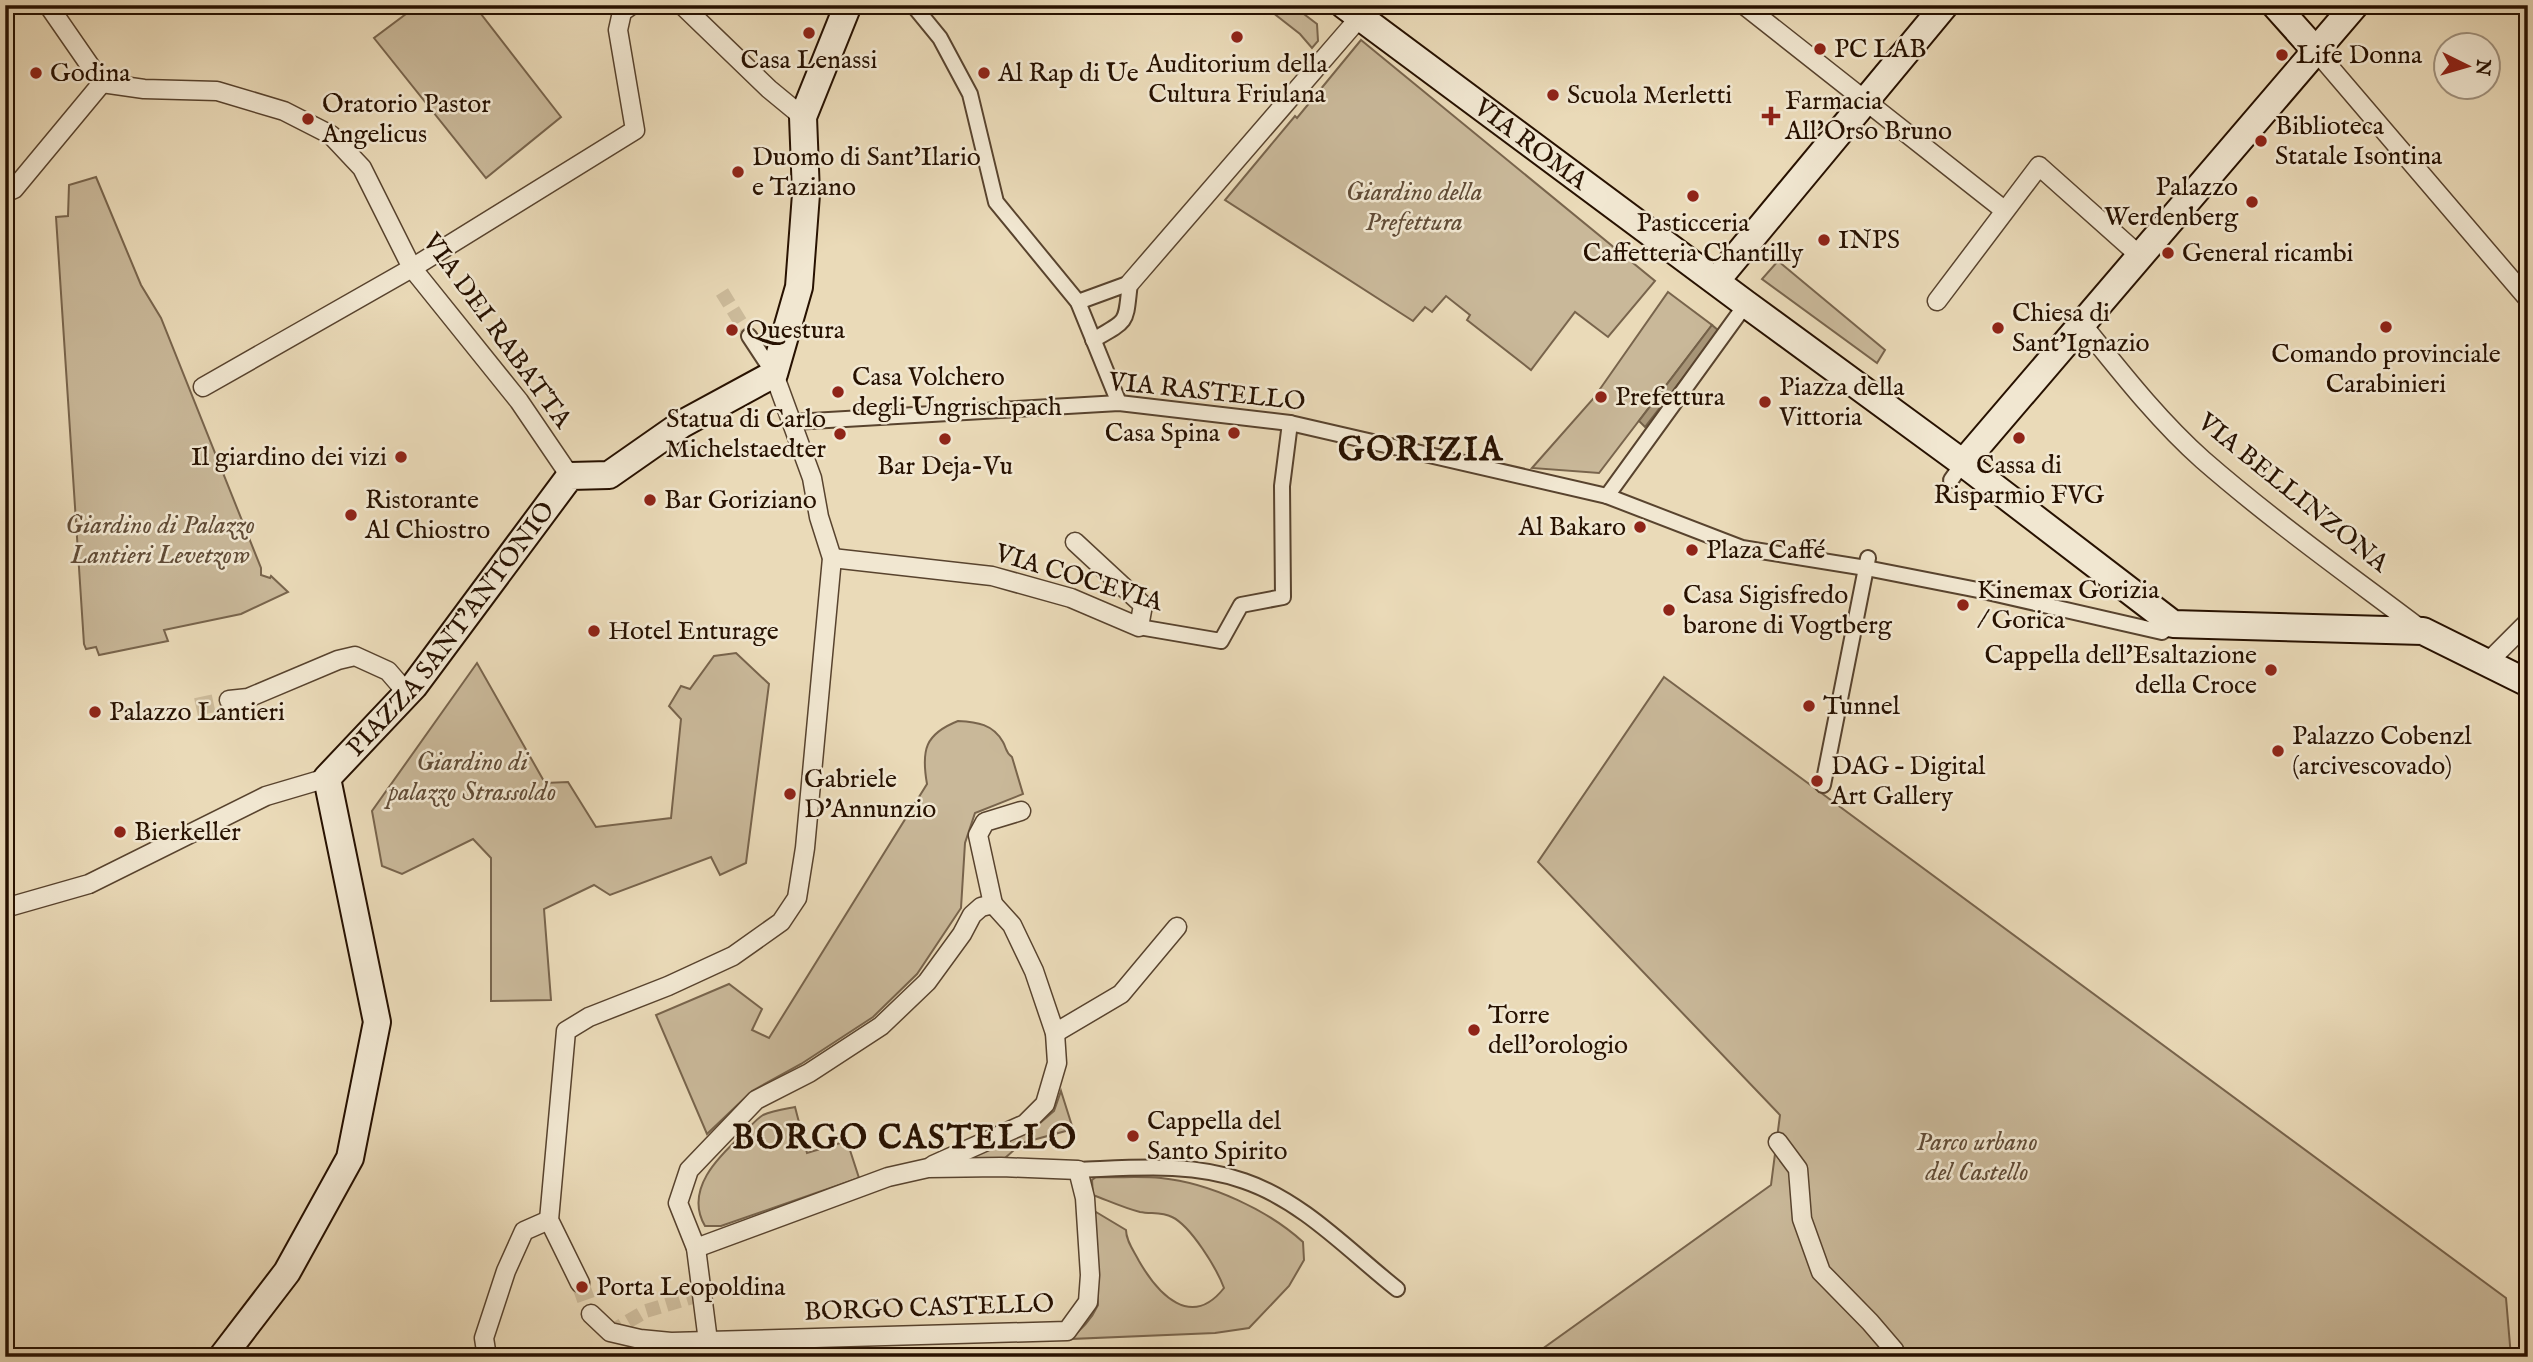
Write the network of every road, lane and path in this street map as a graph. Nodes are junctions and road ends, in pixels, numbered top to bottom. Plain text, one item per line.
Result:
1 (48, 5) edge
2 (632, 5) edge
3 (682, 5) edge
4 (848, 5) edge
5 (913, 5) edge
6 (1744, 5) edge
7 (1945, 5) edge
8 (2275, 5) edge
9 (2355, 5) edge
10 (1352, 11) edge
11 (2316, 51) junction
12 (102, 83) junction
13 (1867, 101) junction
14 (803, 117) junction
15 (5, 193) edge
16 (2004, 210) junction
17 (2140, 256) junction
18 (412, 268) junction
19 (1716, 281) junction
20 (1130, 283) junction
21 (2528, 299) edge
22 (1937, 301) dead end
23 (1078, 302) junction
24 (1746, 304) junction
25 (2082, 324) junction
26 (749, 336) tunnel mouth
27 (1093, 340) junction
28 (774, 374) junction
29 (203, 387) dead end
30 (1119, 403) junction
31 (794, 422) junction
32 (1290, 423) junction
33 (1957, 471) junction
34 (570, 476) junction
35 (1611, 495) junction
36 (1075, 542) dead end
37 (832, 558) junction
38 (1867, 563) junction
39 (2528, 622) edge
40 (2174, 624) junction
41 (1139, 627) junction
42 (2423, 631) junction
43 (2487, 663) junction
44 (2528, 683) edge
45 (407, 693) junction
46 (229, 700) tunnel mouth
47 (327, 778) junction
48 (1823, 785) dead end
49 (1021, 811) dead end
50 (993, 904) junction
51 (5, 908) edge
52 (1177, 927) dead end
53 (1055, 1033) junction
54 (1778, 1142) dead end
55 (928, 1168) junction
56 (1078, 1170) junction
57 (549, 1220) junction
58 (696, 1248) junction
59 (580, 1283) tunnel mouth
60 (1398, 1289) dead end
61 (591, 1314) tunnel mouth
62 (708, 1342) junction
63 (222, 1357) edge
64 (487, 1357) edge
65 (1896, 1357) edge

1 - 12 street
2 - 18 street
3 - 14 street
4 - 14 main road
5 - 23 street
6 - 13 street
7 - 13 main road
8 - 11 main road
9 - 11 main road
10 - 19 main road, VIA ROMA
10 - 20 street
11 - 17 main road
11 - 21 street
12 - 15 street
12 - 18 street, VIA DEI RABATTA
13 - 16 street
13 - 19 main road
14 - 28 main road
16 - 17 street
16 - 22 street
17 - 25 main road
18 - 29 street
18 - 34 street, VIA DEI RABATTA
19 - 24 main road
20 - 23 street
20 - 27 street
23 - 27 street
24 - 33 main road
24 - 35 street
25 - 33 main road
25 - 42 street, VIA BELLINZONA
26 - 28 street
27 - 30 street
28 - 31 street
28 - 34 main road
30 - 31 street, VIA RASTELLO
30 - 32 street, VIA RASTELLO
31 - 37 street
32 - 35 street, VIA RASTELLO
32 - 41 street, VIA COCEVIA
33 - 40 main road
34 - 45 main road, PIAZZA SANT'ANTONIO
35 - 38 street
36 - 41 street, VIA COCEVIA
37 - 41 street, VIA COCEVIA
37 - 57 street
38 - 40 street
38 - 48 street
39 - 43 street
40 - 42 main road
42 - 43 main road
43 - 44 main road
45 - 46 street
45 - 47 main road, PIAZZA SANT'ANTONIO
47 - 51 street
47 - 63 main road
49 - 50 street
50 - 53 street
50 - 58 street
52 - 53 street
53 - 55 street
54 - 65 street
55 - 56 street
55 - 58 street
56 - 60 street
56 - 62 street, BORGO CASTELLO
57 - 59 street
57 - 64 street
58 - 62 street
61 - 62 street, BORGO CASTELLO

